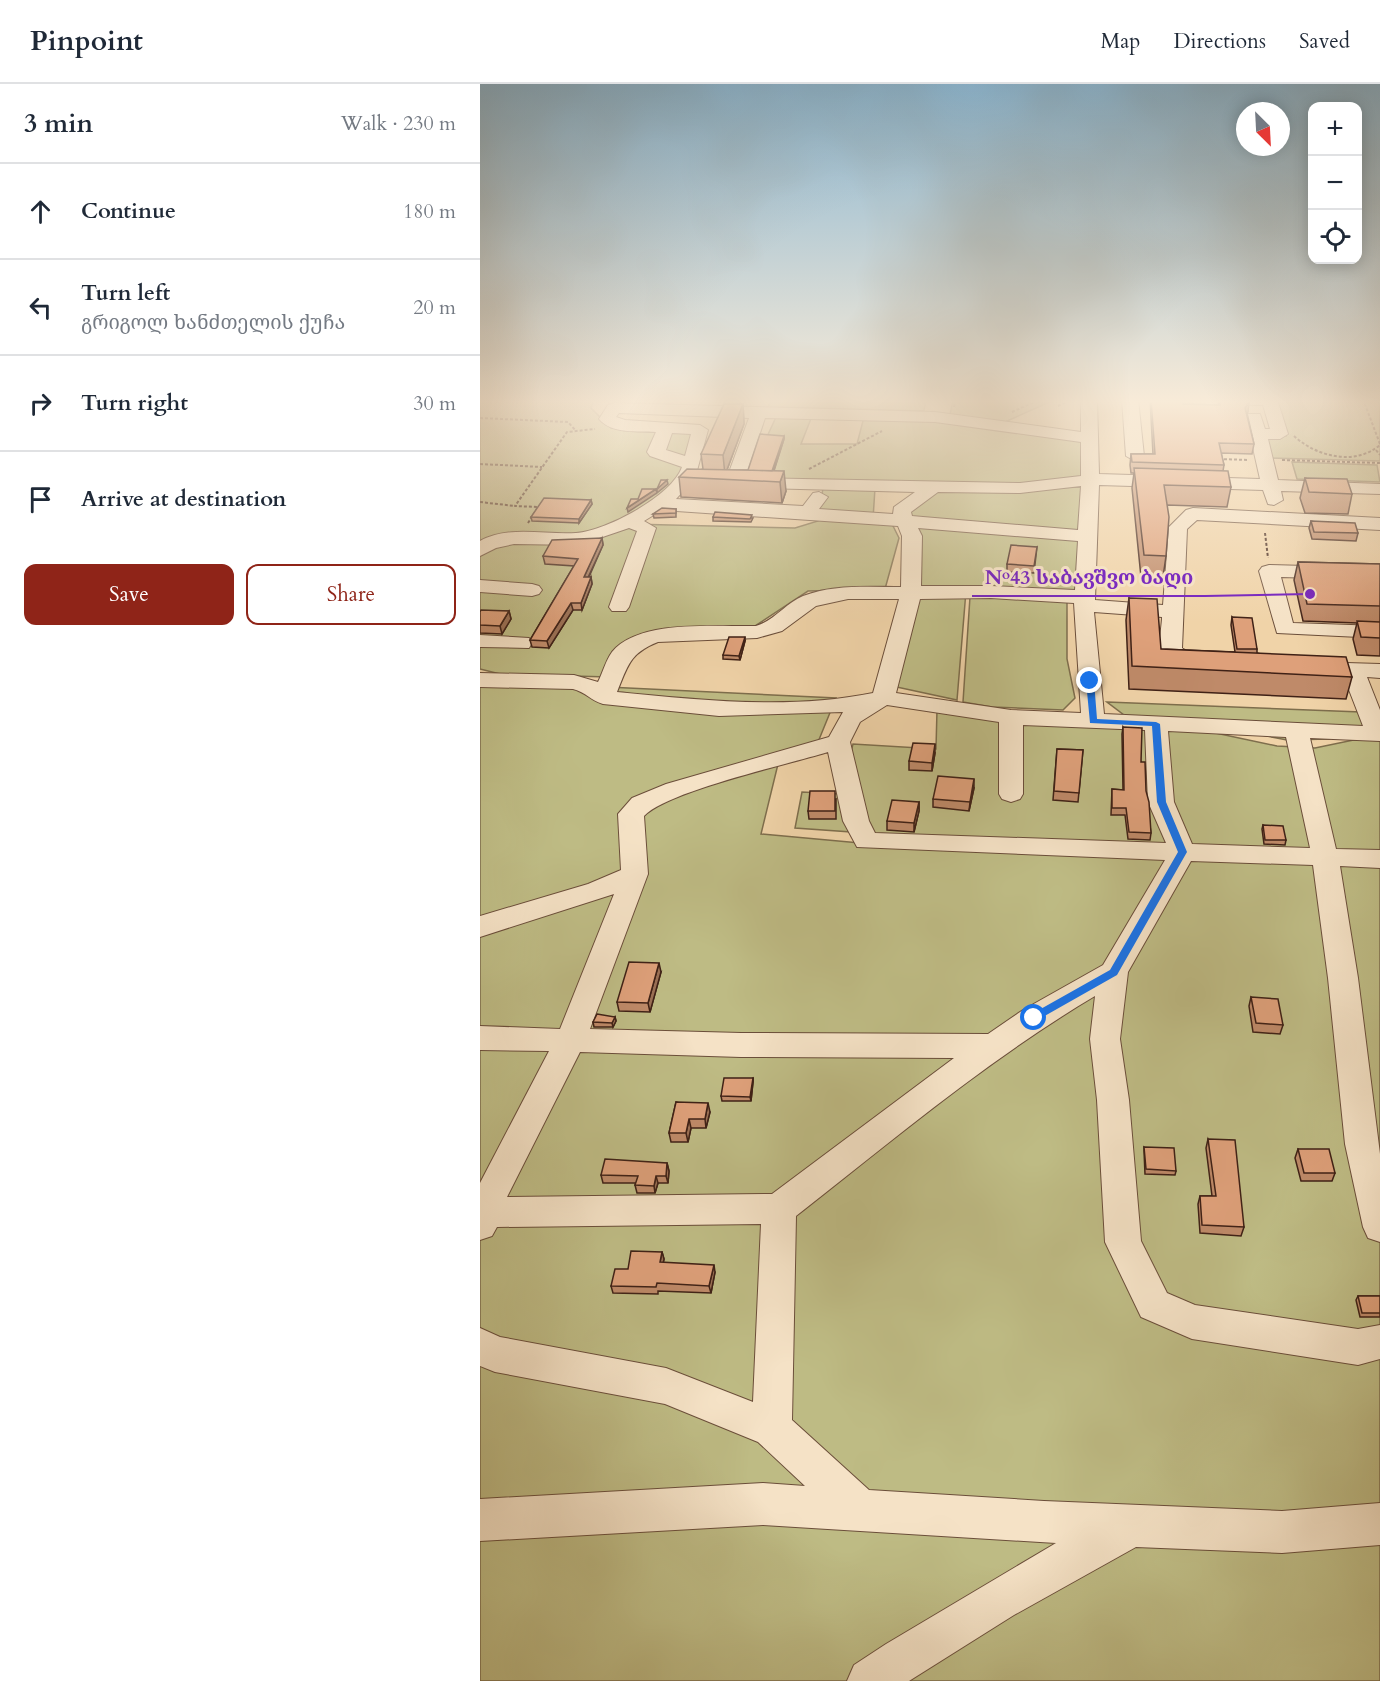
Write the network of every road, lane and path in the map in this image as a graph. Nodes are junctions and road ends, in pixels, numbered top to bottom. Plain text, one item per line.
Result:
1 (687, 473) edge
2 (537, 474) edge
3 (688, 474) edge
4 (737, 474) edge
5 (801, 474) edge
6 (1090, 474) edge
7 (1267, 474) edge
8 (1090, 479) junction
9 (734, 483) junction
10 (781, 484) junction
11 (1270, 485) junction
12 (933, 487) junction
13 (826, 488) junction
14 (1380, 489) edge
15 (480, 502) edge
16 (663, 504) junction
17 (515, 506) junction
18 (808, 512) junction
19 (906, 512) junction
20 (1271, 518) junction
21 (626, 521) junction
22 (1380, 524) edge
23 (1088, 536) junction
24 (519, 538) junction
25 (480, 550) edge
26 (1269, 571) junction
27 (1380, 574) edge
28 (480, 586) edge
29 (532, 590) dead end
30 (911, 593) junction
31 (1085, 596) junction
32 (1174, 602) junction
33 (619, 607) dead end
34 (1380, 632) edge
35 (480, 641) edge
36 (521, 643) dead end
37 (1225, 665) edge
38 (1295, 668) edge
39 (1353, 670) junction
40 (1380, 671) edge
41 (480, 681) edge
42 (603, 697) junction
43 (883, 698) junction
44 (1011, 717) junction
45 (1093, 721) junction
46 (1156, 724) junction
47 (1296, 730) junction
48 (1379, 734) edge
49 (838, 742) junction
50 (1011, 794) dead end
51 (1183, 852) junction
52 (1325, 858) junction
53 (1380, 859) edge
54 (635, 874) junction
55 (480, 927) edge
56 (1113, 972) junction
57 (480, 1038) edge
58 (571, 1040) junction
59 (995, 1046) junction
60 (779, 1209) junction
61 (481, 1216) edge
62 (1380, 1227) edge
63 (1380, 1342) edge
64 (480, 1346) edge
65 (772, 1428) junction
66 (860, 1510) junction
67 (480, 1520) edge
68 (1380, 1524) edge
69 (1133, 1526) junction
70 (870, 1681) edge

1 - 16 street
2 - 17 path
3 - 9 street
4 - 9 street
5 - 10 path
6 - 8 street
7 - 11 street
8 - 11 street
8 - 12 street
8 - 23 street
9 - 10 street
10 - 13 street
11 - 14 street
11 - 20 street
12 - 13 street
12 - 19 street
13 - 18 street
13 - 19 street
15 - 17 path
16 - 18 street
16 - 21 street
17 - 24 path
18 - 19 street
19 - 23 street
19 - 30 street
20 - 22 street
20 - 26 path
20 - 32 street
21 - 24 street
21 - 33 street
23 - 31 street
24 - 25 street
26 - 27 street
26 - 34 street
28 - 29 street
30 - 31 street
30 - 42 street
30 - 43 street
31 - 32 street
31 - 45 street
32 - 37 street
35 - 36 street
38 - 39 street
39 - 40 street
39 - 48 street
41 - 42 street
42 - 43 street
43 - 44 street
43 - 49 street
44 - 45 street
44 - 50 street
45 - 46 street
46 - 47 street
46 - 51 street
47 - 48 street
47 - 52 street
49 - 51 street
49 - 54 street
51 - 52 street
51 - 56 street
52 - 53 street
52 - 62 street
54 - 55 street
54 - 58 street
56 - 59 street
56 - 63 street
57 - 58 street
58 - 59 street
58 - 61 street
59 - 60 street
60 - 61 street
60 - 65 street
64 - 65 street
65 - 66 street
66 - 67 street
66 - 69 street
68 - 69 street
69 - 70 street

